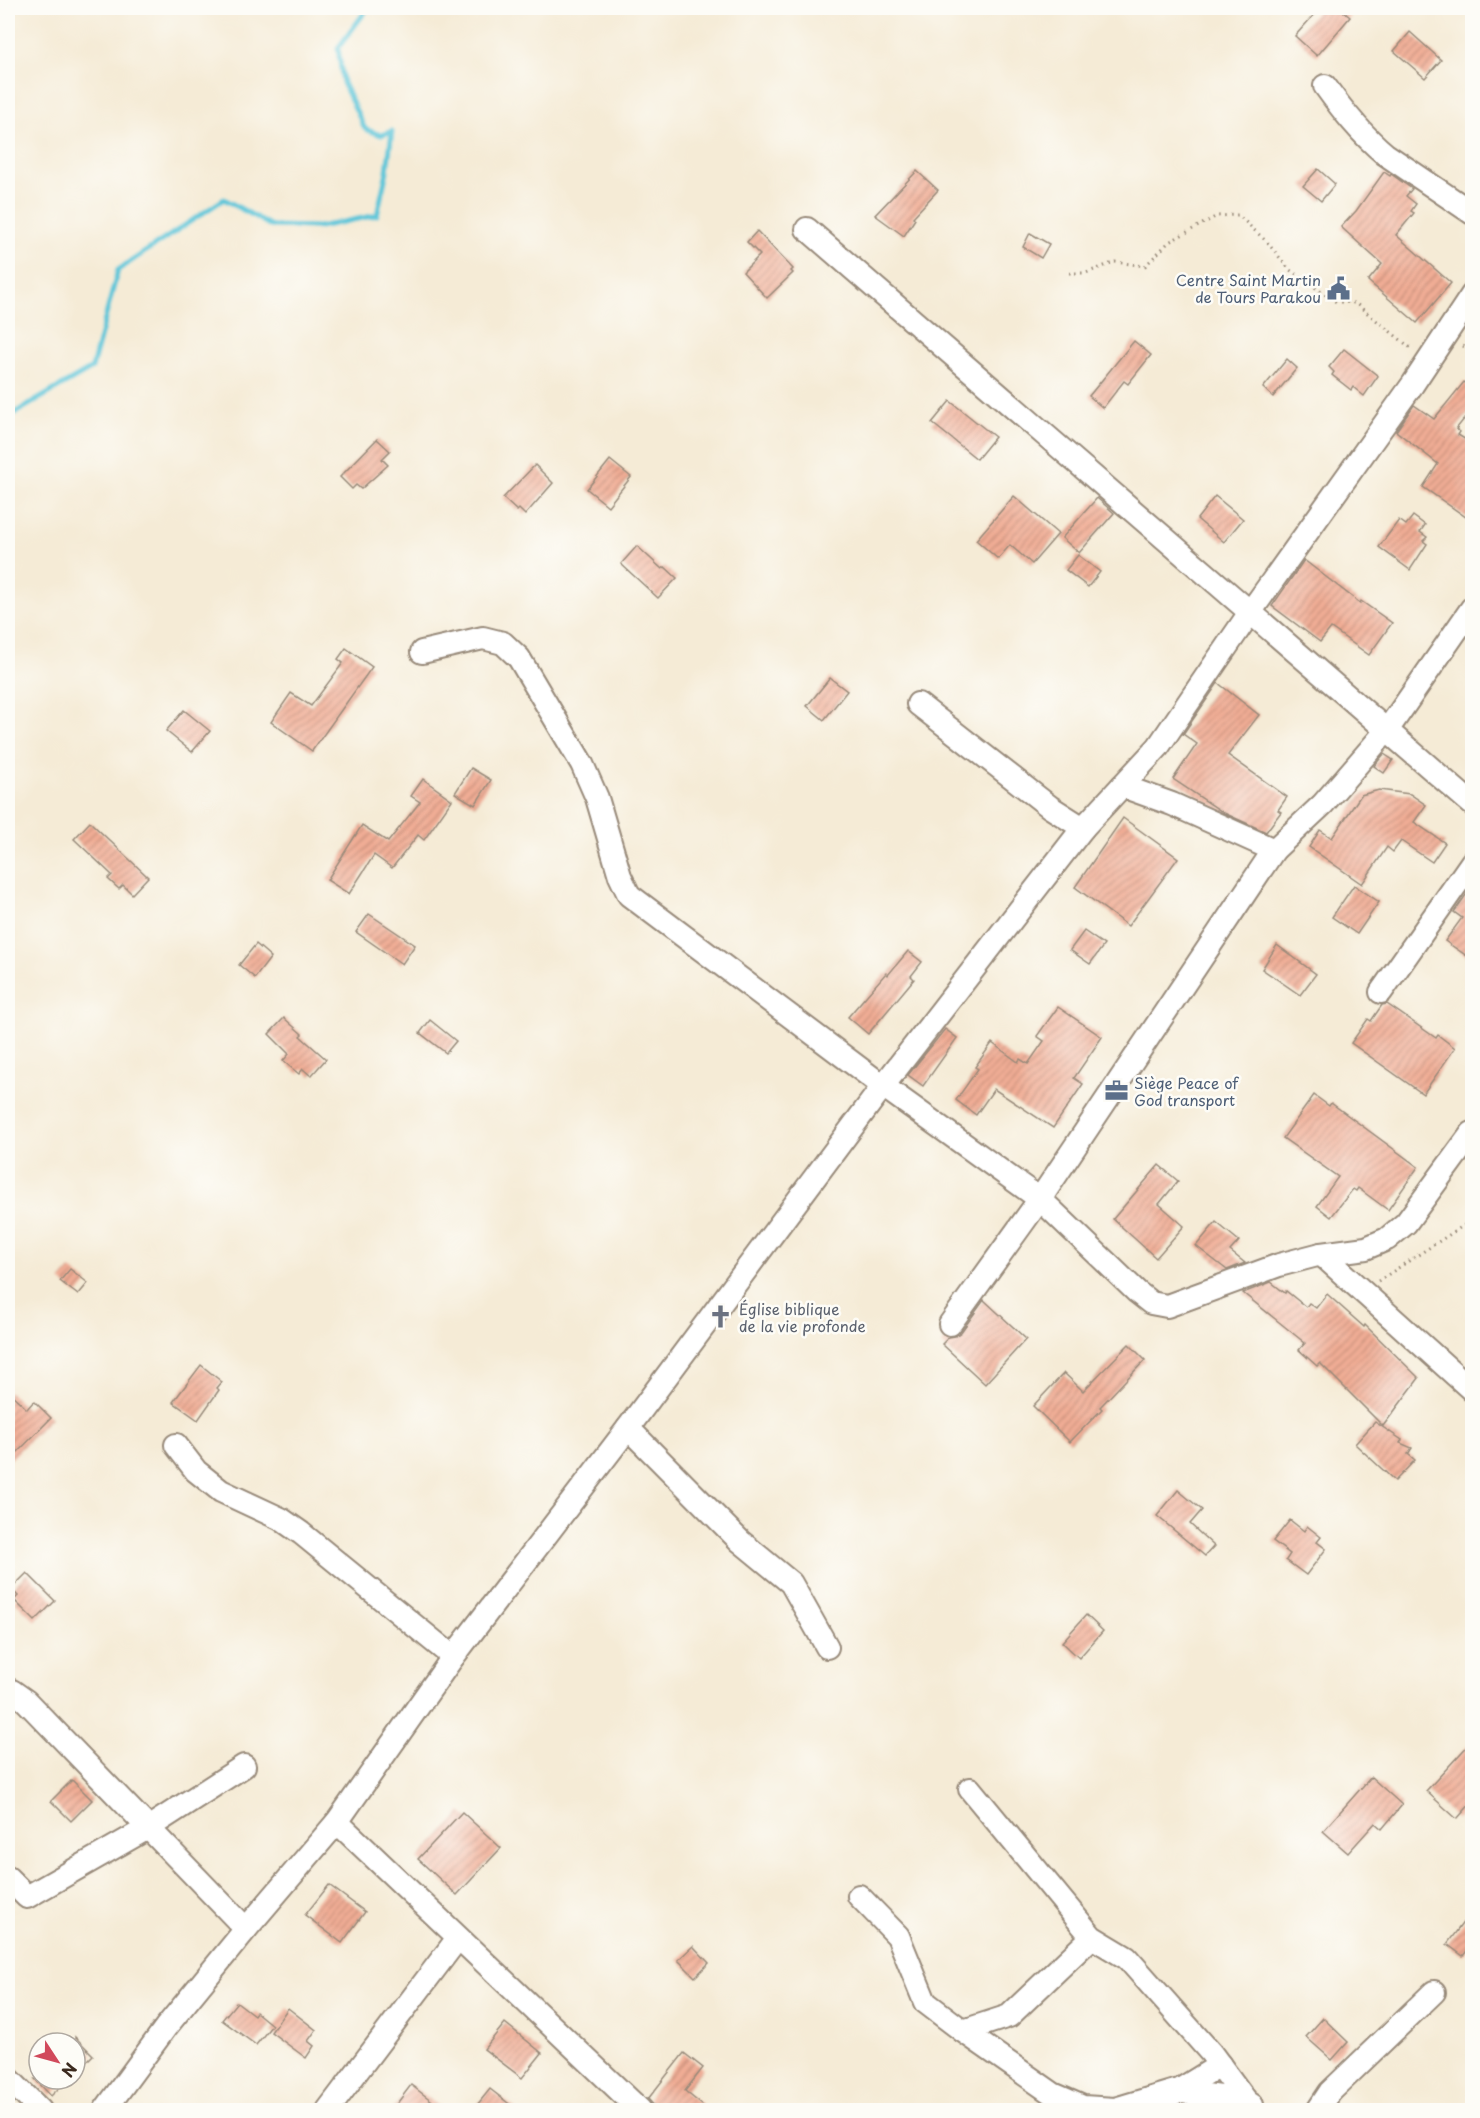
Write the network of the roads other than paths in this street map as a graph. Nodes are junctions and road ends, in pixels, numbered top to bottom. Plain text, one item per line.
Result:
1 (1325, 86) dead end
2 (1473, 213) edge
3 (807, 229) dead end
4 (1473, 295) edge
5 (1473, 608) edge
6 (1251, 610) junction
7 (423, 652) dead end
8 (918, 704) dead end
9 (1388, 729) junction
10 (1122, 786) junction
11 (1473, 804) edge
12 (1083, 828) junction
13 (1274, 850) junction
14 (1473, 862) edge
15 (1381, 992) dead end
16 (883, 1086) junction
17 (1473, 1133) edge
18 (1040, 1199) junction
19 (1321, 1254) junction
20 (950, 1324) dead end
21 (1472, 1387) edge
22 (628, 1428) junction
23 (176, 1445) dead end
24 (827, 1647) dead end
25 (453, 1657) junction
26 (9, 1688) edge
27 (244, 1766) dead end
28 (970, 1789) dead end
29 (337, 1821) junction
30 (148, 1828) junction
31 (8, 1878) edge
32 (859, 1896) dead end
33 (246, 1929) junction
34 (1092, 1937) junction
35 (458, 1938) junction
36 (1434, 1992) dead end
37 (963, 2031) junction
38 (1220, 2065) junction
39 (8, 2078) edge
40 (1175, 2091) junction
41 (1254, 2106) edge
42 (40, 2110) edge
43 (105, 2110) edge
44 (328, 2110) edge
45 (640, 2110) edge
46 (1160, 2110) edge
47 (1318, 2110) edge

1 - 2 street
3 - 6 street
4 - 6 street
5 - 9 street
6 - 9 street
6 - 10 street
7 - 16 street
8 - 12 street
9 - 11 street
9 - 13 street
10 - 12 street
10 - 13 street
12 - 16 street
13 - 18 street
14 - 15 street
16 - 18 street
16 - 22 street
17 - 19 street
18 - 19 street
18 - 20 street
19 - 21 street
22 - 24 street
22 - 25 street
23 - 25 street
25 - 29 street
26 - 30 street
27 - 30 street
28 - 34 street
29 - 33 street
29 - 35 street
30 - 31 street
30 - 33 street
32 - 37 street
33 - 43 street
34 - 37 street
34 - 38 street
35 - 44 street
35 - 45 street
36 - 47 street
37 - 40 street
38 - 40 street
38 - 41 street
39 - 42 street
40 - 41 street
40 - 46 street

